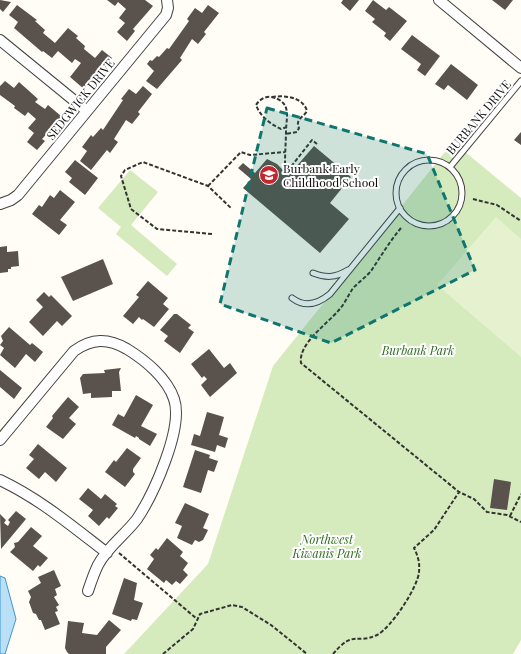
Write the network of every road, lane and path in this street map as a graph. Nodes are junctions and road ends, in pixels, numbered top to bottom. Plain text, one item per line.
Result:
1 (167, 0) edge
2 (439, 0) edge
3 (0, 40) edge
4 (521, 68) edge
5 (521, 80) edge
6 (271, 97) junction
7 (87, 111) junction
8 (286, 127) junction
9 (286, 134) junction
10 (317, 144) dead end
11 (285, 152) junction
12 (450, 167) junction
13 (208, 186) junction
14 (472, 199) dead end
15 (0, 204) edge
16 (232, 208) dead end
17 (400, 208) junction
18 (521, 221) edge
19 (401, 228) dead end
20 (212, 234) dead end
21 (354, 264) junction
22 (313, 273) dead end
23 (292, 298) dead end
24 (0, 440) edge
25 (0, 480) edge
26 (459, 492) junction
27 (521, 494) edge
28 (510, 516) junction
29 (521, 522) edge
30 (109, 550) junction
31 (88, 591) dead end
32 (198, 619) junction
33 (163, 654) edge
34 (307, 654) edge
35 (334, 654) edge

1 - 7 street, SEDGWICK DRIVE
2 - 4 street
3 - 7 street
5 - 12 lane, BURBANK DRIVE
6 - 8 path
6 - 8 path
6 - 9 path
7 - 15 street, SEDGWICK DRIVE
8 - 9 path
9 - 11 path
10 - 11 path
11 - 13 path
12 - 17 lane, BURBANK DRIVE
12 - 17 lane, BURBANK DRIVE
13 - 16 path
13 - 20 path
14 - 18 path
17 - 21 lane
19 - 26 path
21 - 22 lane
21 - 23 lane
24 - 30 street
25 - 30 street
26 - 28 path
26 - 35 path
27 - 28 path
28 - 29 path
30 - 31 street
30 - 32 path
32 - 33 path
32 - 34 path

